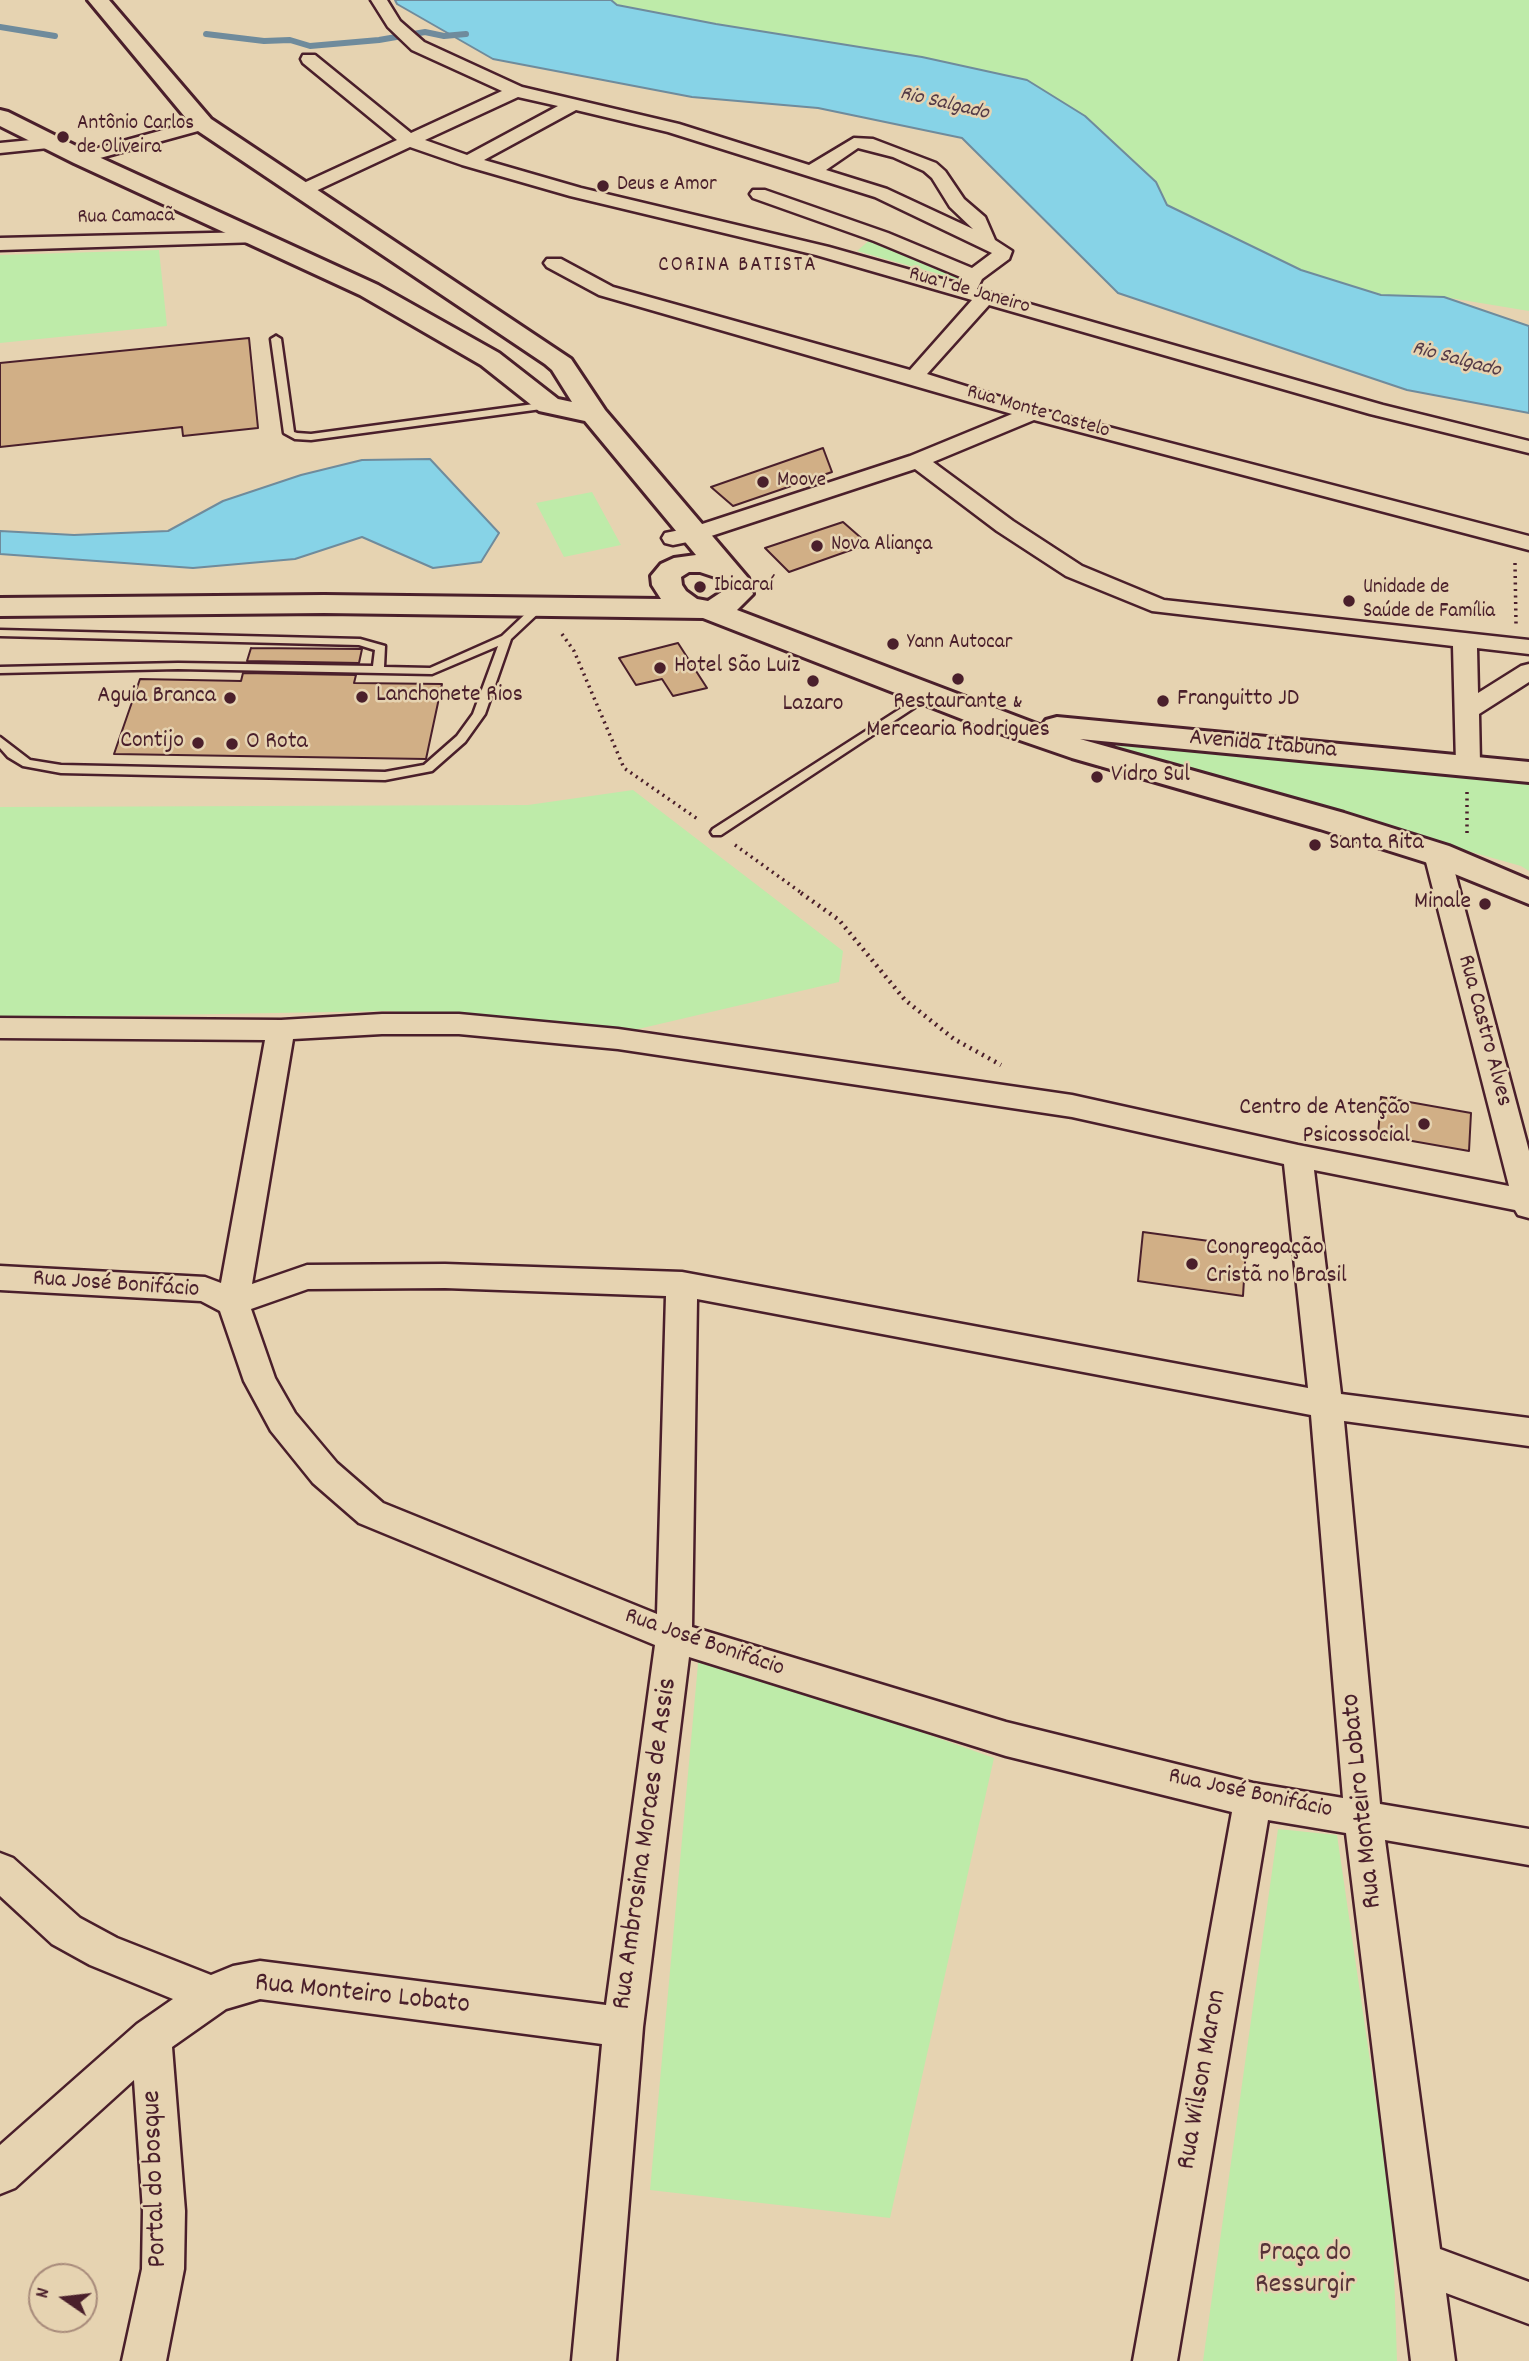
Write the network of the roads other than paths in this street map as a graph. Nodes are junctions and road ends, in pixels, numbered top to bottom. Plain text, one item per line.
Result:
1 (98, 0) edge
2 (379, 0) edge
3 (309, 59) dead end
4 (516, 91) junction
5 (575, 104) junction
6 (0, 117) edge
7 (203, 124) junction
8 (408, 141) junction
9 (52, 143) junction
10 (0, 148) edge
11 (82, 158) junction
12 (468, 161) junction
13 (803, 168) junction
14 (301, 191) junction
15 (750, 203) junction
16 (721, 228) junction
17 (252, 238) junction
18 (0, 244) edge
19 (991, 244) junction
20 (554, 262) dead end
21 (975, 288) junction
22 (276, 339) dead end
23 (914, 377) junction
24 (549, 405) junction
25 (1032, 413) junction
26 (594, 415) junction
27 (1529, 447) edge
28 (918, 461) junction
29 (680, 527) junction
30 (1522, 541) edge
31 (669, 573) junction
32 (730, 577) junction
33 (540, 606) junction
34 (577, 606) junction
35 (0, 607) edge
36 (705, 609) junction
37 (0, 633) edge
38 (506, 638) junction
39 (1465, 641) junction
40 (1522, 647) edge
41 (821, 652) junction
42 (0, 670) edge
43 (378, 670) junction
44 (1529, 671) edge
45 (928, 694) junction
46 (1465, 712) junction
47 (996, 721) junction
48 (0, 741) edge
49 (1468, 764) junction
50 (1529, 772) edge
51 (717, 832) road end
52 (1444, 857) junction
53 (1529, 893) edge
54 (0, 1028) edge
55 (281, 1030) junction
56 (1298, 1156) junction
57 (1528, 1203) edge
58 (0, 1278) edge
59 (682, 1284) junction
60 (233, 1303) junction
61 (1326, 1405) junction
62 (1529, 1432) edge
63 (674, 1637) junction
64 (1253, 1800) junction
65 (1363, 1817) junction
66 (1529, 1847) edge
67 (0, 1871) edge
68 (212, 1995) junction
69 (623, 2027) junction
70 (151, 2038) junction
71 (0, 2173) edge
72 (1422, 2263) junction
73 (1529, 2303) edge
74 (144, 2361) edge
75 (594, 2361) edge
76 (1155, 2361) edge
77 (1433, 2361) edge

1 - 7 street
2 - 4 street
3 - 8 street
4 - 5 street
4 - 8 street
5 - 12 street
5 - 13 street
6 - 9 street
7 - 11 street
7 - 14 street
8 - 12 street, Rua 1 de Janeiro
8 - 14 street
9 - 10 street
9 - 11 street
11 - 17 street
12 - 16 street, Rua 1 de Janeiro
13 - 15 street
13 - 19 street
13 - 19 street
14 - 26 street
15 - 16 street
15 - 21 street
16 - 21 street, Rua 1 de Janeiro
17 - 18 street, Rua Camacã
17 - 24 street
19 - 21 street
20 - 23 street, Rua Monte Castelo
21 - 23 street
21 - 27 street, Rua 1 de Janeiro
22 - 24 lane
23 - 25 street, Rua Monte Castelo
24 - 26 street
25 - 28 street
25 - 30 street, Rua Monte Castelo
26 - 29 street
28 - 29 street
28 - 39 street
29 - 31 street
29 - 32 street
31 - 32 street
31 - 34 street
31 - 36 street
32 - 36 street
32 - 41 street
33 - 34 street
33 - 35 street
33 - 38 lane
34 - 36 street
36 - 41 street
37 - 43 lane
38 - 43 lane
38 - 48 lane
39 - 40 street
39 - 46 street
41 - 45 street
42 - 43 lane
44 - 46 street
45 - 47 street
45 - 51 lane
46 - 49 street
47 - 49 street, Avenida Itabuna
47 - 52 street
49 - 50 street, Avenida Itabuna
52 - 53 street
52 - 57 street, Rua Castro Alves
54 - 55 street
55 - 56 street
55 - 60 street
56 - 57 street
56 - 61 street, Rua Monteiro Lobato
58 - 60 street, Rua José Bonifácio
59 - 60 street
59 - 61 street
59 - 63 street, Rua Ambrosina Moraes de Assis
60 - 63 street, Rua José Bonifácio
61 - 62 street
61 - 65 street, Rua Monteiro Lobato
63 - 64 street, Rua José Bonifácio
63 - 69 street, Rua Ambrosina Moraes de Assis
64 - 65 street, Rua José Bonifácio
64 - 76 street, Rua Wilson Maron
65 - 66 street, Rua José Bonifácio
65 - 72 street, Rua Monteiro Lobato
67 - 68 street
68 - 69 street, Rua Monteiro Lobato
68 - 70 street, Rua Monteiro Lobato
69 - 75 street, Rua Ambrosina Moraes de Assis
70 - 71 street, Rua Monteiro Lobato
70 - 74 street, Portal do bosque
72 - 73 street
72 - 77 street, Rua Monteiro Lobato

